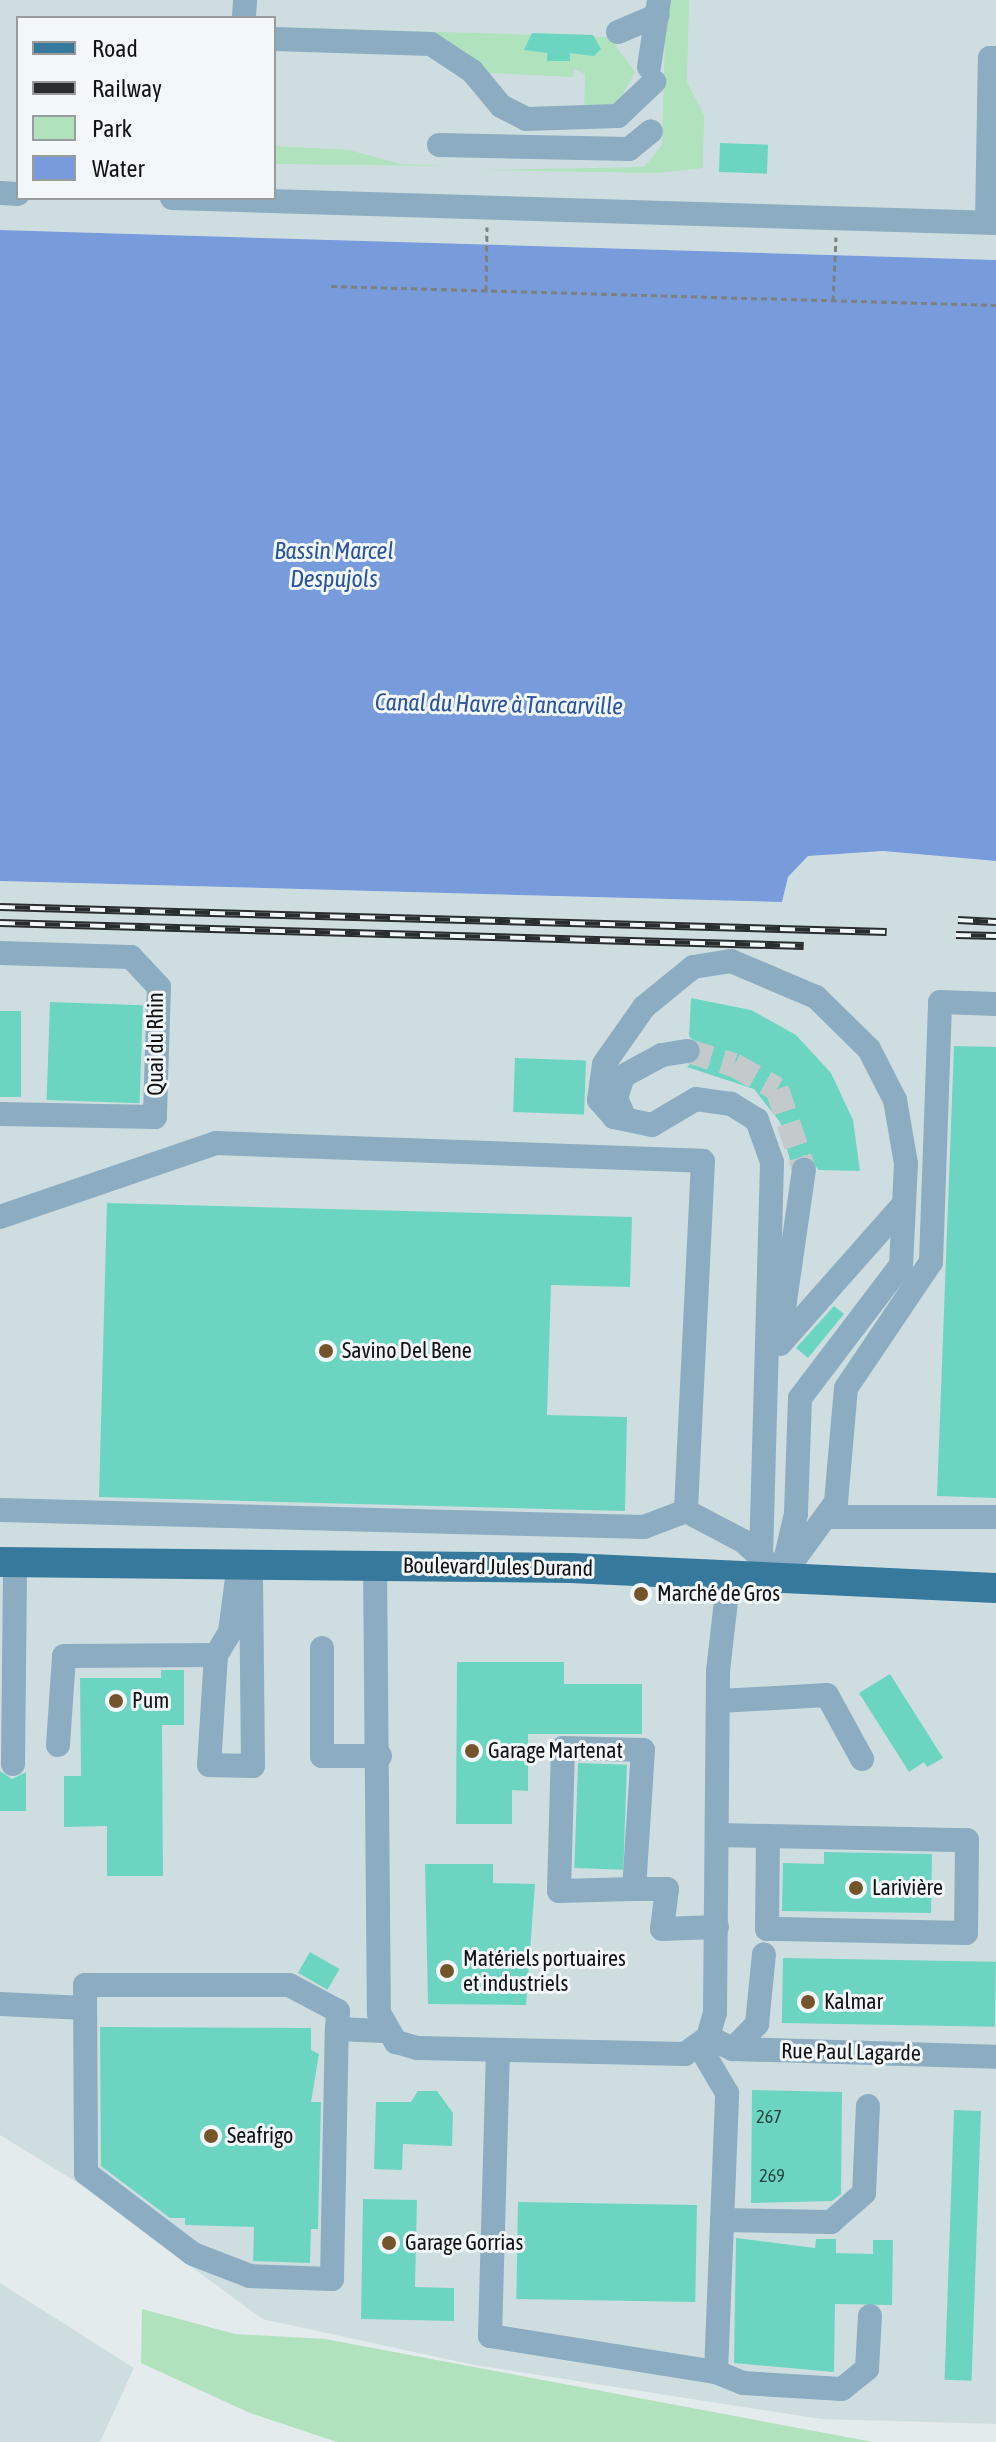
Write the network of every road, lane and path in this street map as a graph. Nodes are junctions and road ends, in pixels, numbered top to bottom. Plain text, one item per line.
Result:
1 (658, 8) edge
2 (618, 32) dead end
3 (276, 39) edge
4 (996, 58) edge
5 (508, 110) junction
6 (651, 131) dead end
7 (439, 145) dead end
8 (477, 145) junction
9 (240, 200) edge
10 (992, 222) edge
11 (487, 227) dead end
12 (836, 237) dead end
13 (331, 286) dead end
14 (486, 291) junction
15 (833, 301) junction
16 (996, 305) edge
17 (0, 953) edge
18 (996, 1004) edge
19 (688, 1051) tunnel mouth
20 (0, 1114) edge
21 (625, 1119) junction
22 (804, 1170) tunnel mouth
23 (904, 1204) junction
24 (0, 1217) edge
25 (780, 1344) junction
26 (0, 1510) edge
27 (686, 1511) junction
28 (828, 1517) junction
29 (996, 1517) edge
30 (7, 1562) edge
31 (245, 1563) junction
32 (375, 1564) junction
33 (771, 1567) junction
34 (729, 1574) junction
35 (996, 1588) edge
36 (322, 1648) dead end
37 (216, 1655) junction
38 (720, 1701) junction
39 (58, 1745) dead end
40 (380, 1756) junction
41 (862, 1759) dead end
42 (13, 1764) dead end
43 (718, 1835) junction
44 (768, 1836) junction
45 (634, 1889) junction
46 (717, 1927) junction
47 (764, 1954) dead end
48 (0, 2004) edge
49 (85, 2008) junction
50 (337, 2029) junction
51 (383, 2031) junction
52 (704, 2042) junction
53 (733, 2049) junction
54 (498, 2050) junction
55 (996, 2057) edge
56 (868, 2106) dead end
57 (722, 2220) junction
58 (870, 2316) dead end
59 (716, 2372) junction

1 - 2 street
1 - 5 street
3 - 5 street
4 - 10 street
5 - 8 street
6 - 8 street
7 - 8 street
9 - 10 street
11 - 14 path
12 - 15 path
13 - 14 path
14 - 15 path
15 - 16 path
17 - 20 street, Quai du Rhin
18 - 28 street
19 - 21 street
21 - 23 street
21 - 33 street
22 - 25 street
23 - 25 street
23 - 33 street
24 - 27 street
25 - 33 street
26 - 27 street
27 - 33 street
28 - 29 street
28 - 33 street
30 - 31 main road, Boulevard Jules Durand
30 - 42 street
31 - 32 main road, Boulevard Jules Durand
31 - 37 street
31 - 37 street
32 - 34 main road, Boulevard Jules Durand
32 - 40 street
33 - 34 main road, Boulevard Jules Durand
33 - 35 main road, Boulevard Jules Durand
34 - 38 street
36 - 40 street
37 - 39 street
38 - 41 street
38 - 43 street
40 - 51 street
43 - 44 street
43 - 46 street
44 - 44 street
45 - 45 street
45 - 46 street
46 - 52 street
47 - 53 street
48 - 49 street
49 - 50 street
49 - 50 street
50 - 51 street
51 - 54 street
52 - 53 street, Rue Paul Lagarde
52 - 54 street
52 - 57 street
53 - 55 street, Rue Paul Lagarde
54 - 59 street
56 - 57 street
57 - 59 street
58 - 59 street

